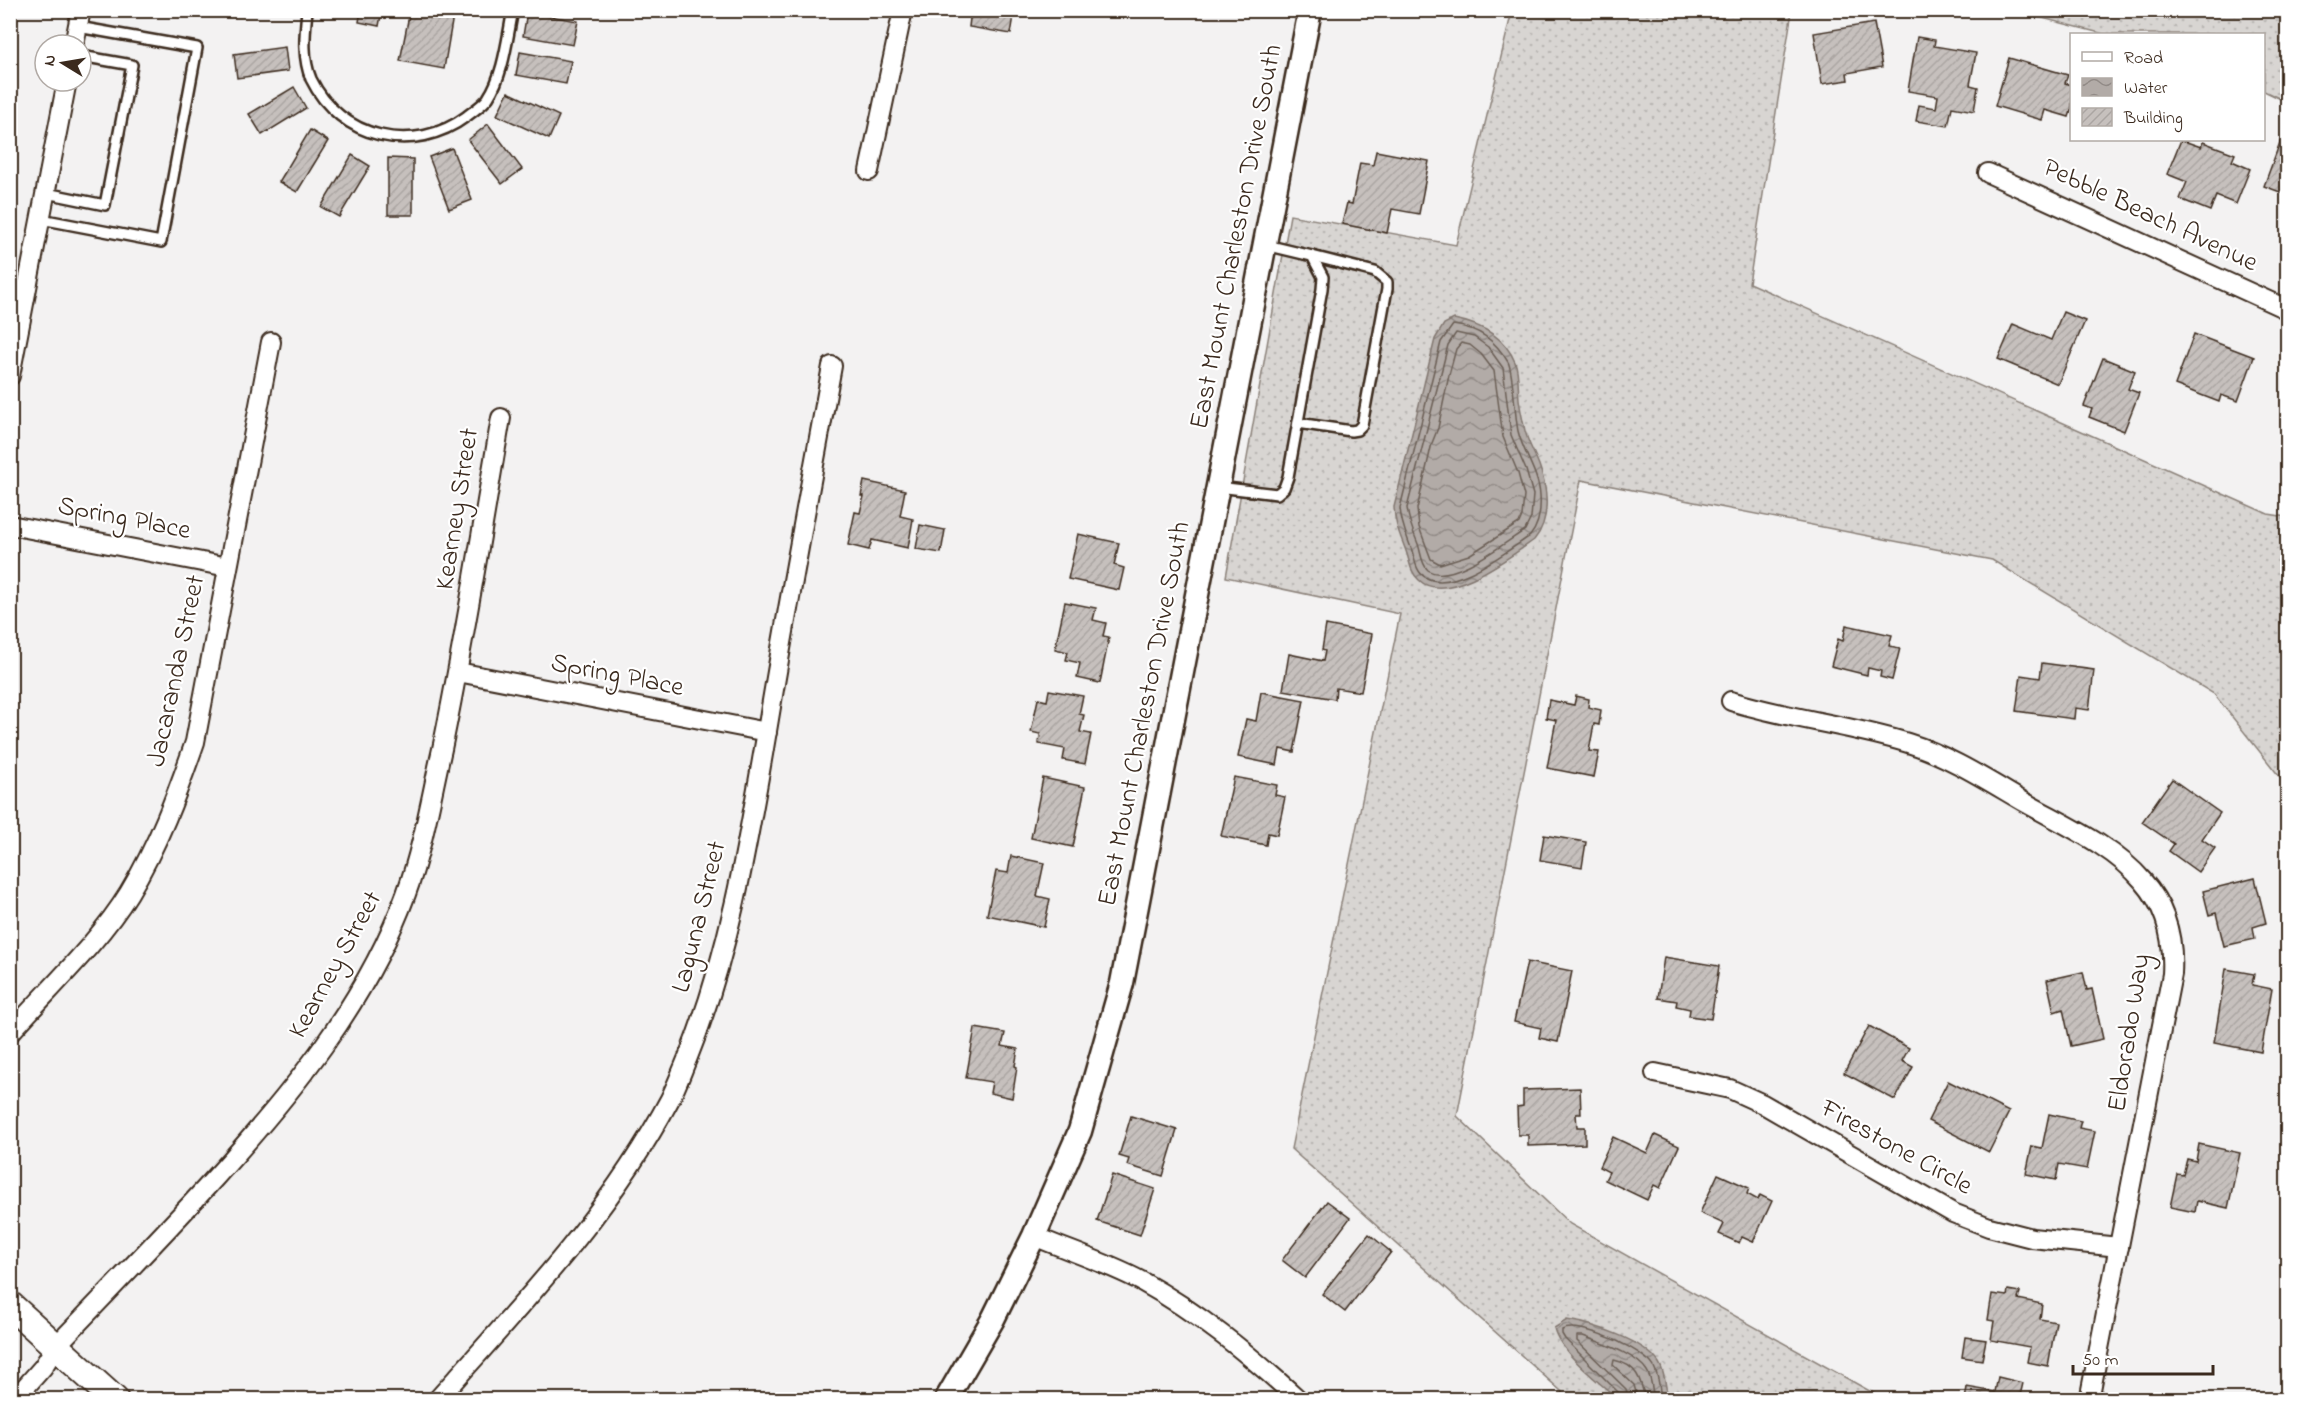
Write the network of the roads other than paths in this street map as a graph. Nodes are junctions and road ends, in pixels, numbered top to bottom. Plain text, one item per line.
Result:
1 (307, 10) edge
2 (513, 10) edge
3 (903, 10) edge
4 (1310, 10) edge
5 (78, 28) edge
6 (93, 58) edge
7 (65, 93) edge
8 (869, 171) dead end
9 (1988, 173) dead end
10 (46, 194) junction
11 (41, 219) junction
12 (1265, 245) junction
13 (1312, 256) junction
14 (2288, 310) edge
15 (271, 342) dead end
16 (832, 366) dead end
17 (10, 376) edge
18 (501, 418) dead end
19 (1298, 423) junction
20 (1218, 487) junction
21 (10, 525) edge
22 (228, 567) junction
23 (458, 672) junction
24 (1731, 701) dead end
25 (767, 732) junction
26 (10, 1033) edge
27 (1655, 1073) dead end
28 (1034, 1236) junction
29 (2119, 1247) junction
30 (10, 1305) edge
31 (56, 1346) junction
32 (14, 1400) edge
33 (115, 1400) edge
34 (437, 1400) edge
35 (946, 1400) edge
36 (1299, 1400) edge
37 (2089, 1400) edge

1 - 2 lane
3 - 8 street
4 - 12 street, East Mount Charleston Drive South
5 - 11 lane
6 - 10 lane
7 - 10 street
9 - 14 street, Pebble Beach Avenue
10 - 11 street
11 - 17 street
12 - 13 lane
12 - 20 street, East Mount Charleston Drive South
13 - 19 lane
13 - 19 lane
15 - 22 street, Jacaranda Street
16 - 25 street, Laguna Street
18 - 23 street, Kearney Street
19 - 20 lane
20 - 28 street, East Mount Charleston Drive South
21 - 22 street, Spring Place
22 - 26 street, Jacaranda Street
23 - 25 street, Spring Place
23 - 31 street, Kearney Street
24 - 29 street, Eldorado Way
25 - 34 street, Laguna Street
27 - 29 street, Firestone Circle
28 - 35 street, East Mount Charleston Drive South
28 - 36 street
29 - 37 street, Eldorado Way
30 - 31 main road
31 - 32 street, Kearney Street
31 - 33 main road

